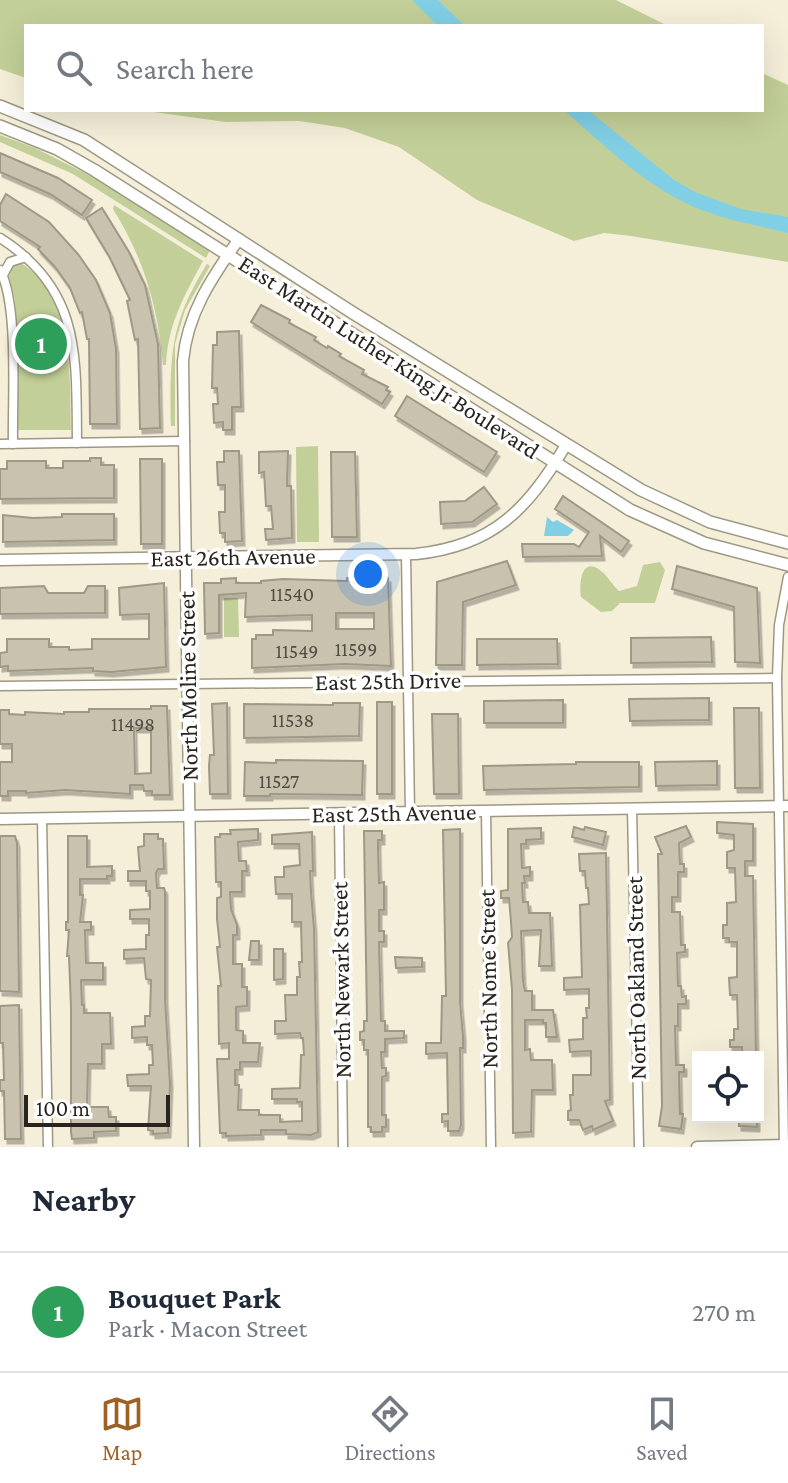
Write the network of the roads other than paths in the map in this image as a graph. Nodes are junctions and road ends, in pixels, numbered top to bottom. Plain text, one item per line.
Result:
1 (0, 106) edge
2 (0, 126) edge
3 (0, 238) edge
4 (239, 239) junction
5 (229, 254) junction
6 (26, 257) junction
7 (1, 273) edge
8 (185, 441) junction
9 (77, 443) junction
10 (0, 444) edge
11 (13, 444) junction
12 (566, 445) junction
13 (554, 464) junction
14 (788, 543) edge
15 (406, 554) junction
16 (186, 557) junction
17 (0, 560) edge
18 (788, 565) edge
19 (788, 577) edge
20 (777, 678) junction
21 (410, 680) junction
22 (187, 683) junction
23 (0, 686) edge
24 (784, 806) edge
25 (632, 808) junction
26 (486, 811) junction
27 (410, 813) junction
28 (339, 814) junction
29 (189, 816) junction
30 (0, 819) edge
31 (42, 819) junction
32 (786, 1146) edge
33 (48, 1147) edge
34 (194, 1147) edge
35 (343, 1147) edge
36 (491, 1147) edge
37 (639, 1147) edge
38 (697, 1147) edge

1 - 4 main road, East Martin Luther King Jr Boulevard
2 - 5 main road, East Martin Luther King Jr Boulevard
3 - 6 street
4 - 5 street, North Moline Street
4 - 12 main road, East Martin Luther King Jr Boulevard
5 - 8 street, North Moline Street
5 - 13 main road, East Martin Luther King Jr Boulevard
6 - 7 street
6 - 9 street
7 - 11 street
8 - 9 street
8 - 16 street, North Moline Street
9 - 11 street
10 - 11 street
12 - 13 street, East 26th Avenue
12 - 14 main road, East Martin Luther King Jr Boulevard
13 - 15 street, East 26th Avenue
13 - 18 main road, East Martin Luther King Jr Boulevard
15 - 16 street, East 26th Avenue
15 - 21 street
16 - 17 street, East 26th Avenue
16 - 22 street, North Moline Street
19 - 20 street
20 - 21 street, East 25th Drive
20 - 24 street
21 - 22 street, East 25th Drive
21 - 27 street
22 - 23 street, East 25th Drive
22 - 29 street, North Moline Street
24 - 25 street, East 25th Avenue
24 - 32 street
25 - 26 street, East 25th Avenue
25 - 37 street, North Oakland Street
26 - 27 street, East 25th Avenue
26 - 36 street, North Nome Street
27 - 28 street, East 25th Avenue
28 - 29 street, East 25th Avenue
28 - 35 street, North Newark Street
29 - 31 street, East 25th Avenue
29 - 34 street, North Moline Street
30 - 31 street, East 25th Avenue
31 - 33 street
32 - 38 street

